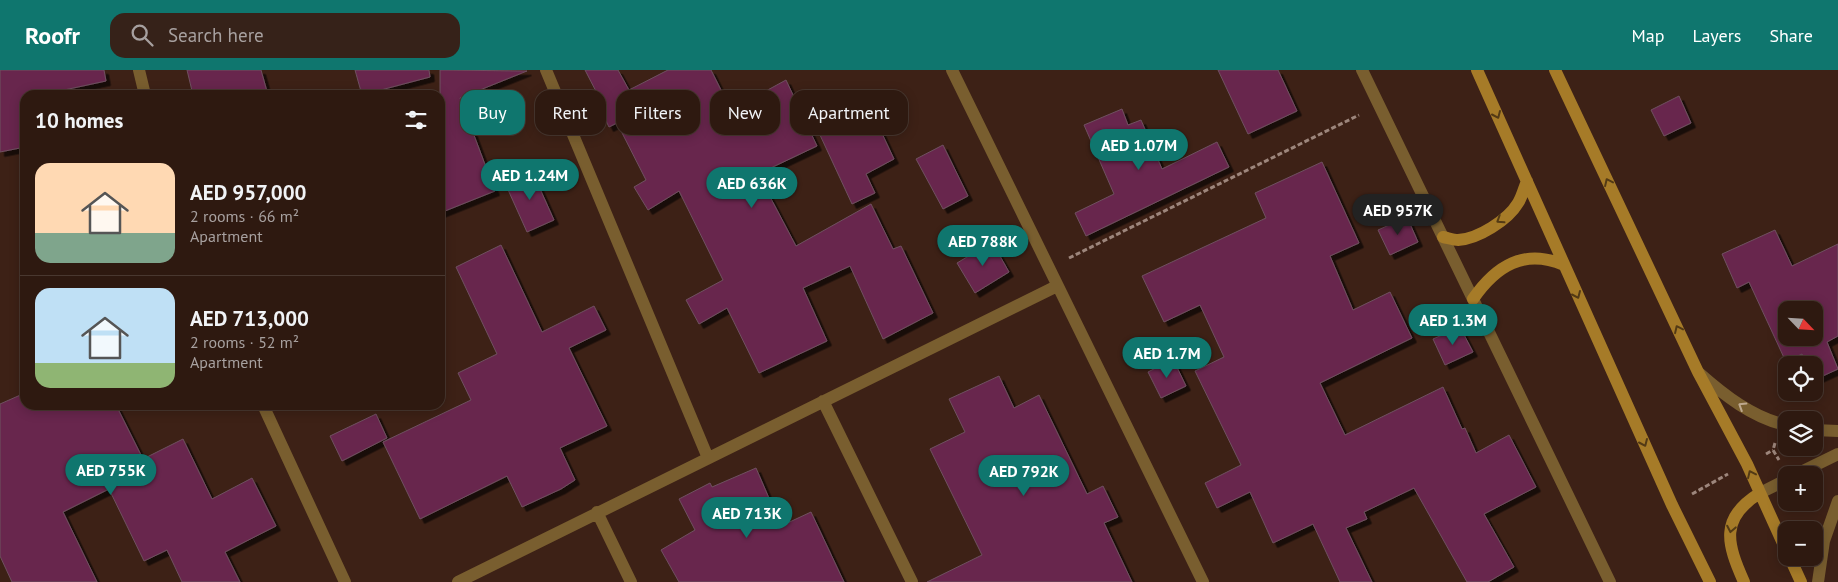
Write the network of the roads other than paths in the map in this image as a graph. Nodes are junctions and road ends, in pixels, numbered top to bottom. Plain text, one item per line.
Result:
1 (139, 70) edge
2 (546, 70) edge
3 (952, 70) edge
4 (1362, 70) edge
5 (1477, 70) edge
6 (1555, 70) edge
7 (145, 90) edge
8 (1527, 181) junction
9 (1443, 237) junction
10 (1564, 265) junction
11 (1057, 286) junction
12 (1473, 299) junction
13 (1698, 372) junction
14 (823, 401) junction
15 (265, 410) edge
16 (1778, 422) edge
17 (1823, 430) edge
18 (1838, 431) edge
19 (1838, 454) edge
20 (708, 458) junction
21 (1813, 466) edge
22 (1778, 484) edge
23 (1760, 493) junction
24 (1838, 501) edge
25 (598, 512) junction
26 (1778, 532) edge
27 (1794, 566) edge
28 (345, 582) edge
29 (458, 582) edge
30 (632, 582) edge
31 (912, 582) edge
32 (1204, 582) edge
33 (1610, 582) edge
34 (1710, 582) edge
35 (1744, 582) edge
36 (1801, 582) edge
37 (1818, 582) edge

1 - 7 street
2 - 20 street
3 - 11 street
4 - 9 street
5 -> 8 main road
13 -> 6 main road
8 -> 9 main road
8 - 10 main road
9 - 12 street
10 - 12 main road
10 -> 34 main road
11 - 14 street
11 - 32 street
12 - 33 street
16 -> 13 street
23 -> 13 main road
14 - 20 street
14 - 31 street
15 - 28 street
17 - 18 street
19 - 21 street
20 - 25 street
22 - 23 street
23 - 26 main road
23 -> 35 main road
24 - 37 street
25 - 29 street
25 - 30 street
27 - 36 main road

